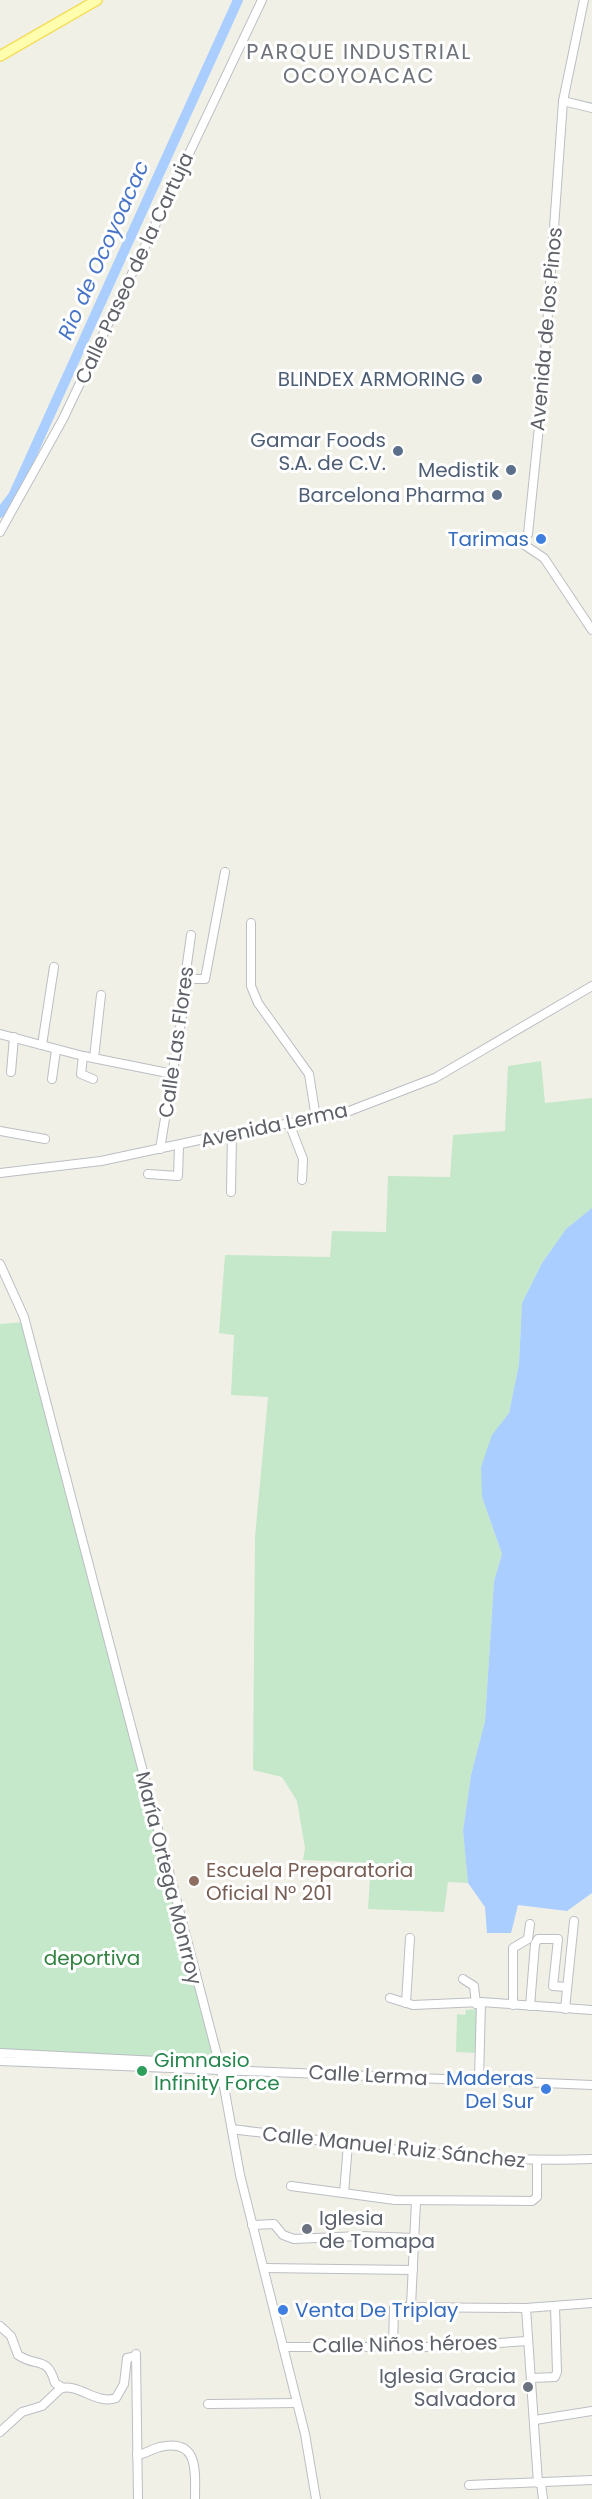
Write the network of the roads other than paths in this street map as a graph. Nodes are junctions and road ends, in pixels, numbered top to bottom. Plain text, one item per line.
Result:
1 (97, 0) edge
2 (262, 0) edge
3 (584, 0) edge
4 (0, 56) edge
5 (563, 101) junction
6 (592, 108) edge
7 (0, 532) edge
8 (592, 630) edge
9 (225, 872) dead end
10 (251, 923) dead end
11 (191, 935) dead end
12 (54, 967) dead end
13 (188, 979) junction
14 (592, 986) edge
15 (101, 995) dead end
16 (0, 1034) edge
17 (14, 1037) junction
18 (42, 1045) junction
19 (56, 1050) junction
20 (83, 1056) junction
21 (94, 1058) junction
22 (11, 1072) dead end
23 (422, 1072) dead end
24 (173, 1074) junction
25 (52, 1079) dead end
26 (93, 1079) dead end
27 (426, 1082) junction
28 (316, 1118) junction
29 (289, 1123) junction
30 (0, 1131) edge
31 (232, 1133) junction
32 (45, 1139) dead end
33 (179, 1146) junction
34 (160, 1149) junction
35 (0, 1173) edge
36 (148, 1174) dead end
37 (302, 1180) dead end
38 (231, 1192) dead end
39 (0, 1264) edge
40 (574, 1922) dead end
41 (410, 1938) dead end
42 (538, 1939) junction
43 (463, 1979) dead end
44 (567, 1987) junction
45 (390, 1998) dead end
46 (478, 2003) junction
47 (406, 2004) junction
48 (513, 2005) junction
49 (530, 2006) junction
50 (565, 2009) junction
51 (592, 2010) edge
52 (0, 2053) edge
53 (59, 2059) junction
54 (0, 2061) edge
55 (219, 2067) junction
56 (479, 2080) junction
57 (592, 2085) edge
58 (232, 2129) junction
59 (348, 2144) junction
60 (592, 2159) edge
61 (537, 2162) junction
62 (291, 2186) dead end
63 (344, 2193) junction
64 (416, 2201) junction
65 (252, 2225) junction
66 (415, 2238) junction
67 (264, 2268) junction
68 (413, 2270) junction
69 (592, 2303) edge
70 (411, 2306) junction
71 (555, 2306) junction
72 (526, 2308) junction
73 (0, 2326) edge
74 (527, 2341) junction
75 (283, 2347) junction
76 (393, 2348) junction
77 (532, 2378) junction
78 (63, 2388) junction
79 (297, 2403) junction
80 (208, 2404) dead end
81 (592, 2411) edge
82 (535, 2420) junction
83 (0, 2432) edge
84 (137, 2455) junction
85 (592, 2480) edge
86 (540, 2483) junction
87 (469, 2485) dead end
88 (138, 2499) edge
89 (195, 2499) edge
90 (316, 2499) edge
91 (543, 2499) edge

1 - 4 main road
2 - 7 street, Calle Paseo de la Cartuja
3 - 5 street, Avenida de los Pinos
5 - 6 street
5 - 8 street, Avenida de los Pinos
9 - 13 street
10 - 28 street
11 - 13 street, Calle Las Flores
12 - 18 street
13 - 24 street, Calle Las Flores
14 - 27 street, Avenida Lerma
15 - 21 street
16 - 17 street
17 - 18 street
17 - 22 street
18 - 19 street
19 - 20 street
19 - 25 street
20 - 21 street
20 - 26 street
21 - 24 street
23 - 27 street
24 - 34 street, Calle Las Flores
27 - 28 street, Avenida Lerma
28 - 29 street, Avenida Lerma
29 - 31 street, Avenida Lerma
29 - 37 street
30 - 32 street
31 - 33 street, Avenida Lerma
31 - 38 street
33 - 34 street, Avenida Lerma
33 - 36 street
34 - 35 street, Avenida Lerma
39 - 55 street, María Ortega Monrroy
40 - 44 street
41 - 47 street
42 - 44 street
42 - 48 street
42 - 49 street
43 - 46 street
44 - 50 street
45 - 47 street
46 - 47 street
46 - 48 street
46 - 56 street
48 - 49 street
49 - 50 street
50 - 51 street
52 - 53 street, Calle Lerma
53 - 54 street, Calle Lerma
53 - 55 street, Calle Lerma
55 - 56 street, Calle Lerma
55 - 58 street, María Ortega Monrroy
56 - 57 street, Calle Lerma
58 - 59 street, Calle Manuel Ruiz Sánchez
58 - 65 street, María Ortega Monrroy
59 - 61 street, Calle Manuel Ruiz Sánchez
59 - 63 street
60 - 61 street, Calle Manuel Ruiz Sánchez
61 - 64 street
62 - 63 street
63 - 64 street
64 - 66 street
65 - 66 street
65 - 67 street, María Ortega Monrroy
66 - 68 street
67 - 68 street
67 - 75 street, María Ortega Monrroy
68 - 70 street
69 - 71 street
70 - 72 street
70 - 76 street
71 - 72 street
71 - 77 street
72 - 74 street
73 - 78 street
74 - 76 street, Calle Niños héroes
74 - 77 street
75 - 76 street, Calle Niños héroes
75 - 79 street, María Ortega Monrroy
77 - 82 street
78 - 83 street
78 - 84 street
79 - 80 street
79 - 90 street, María Ortega Monrroy
81 - 82 street
82 - 86 street
84 - 88 street
84 - 89 street
85 - 86 street
86 - 87 street
86 - 91 street

